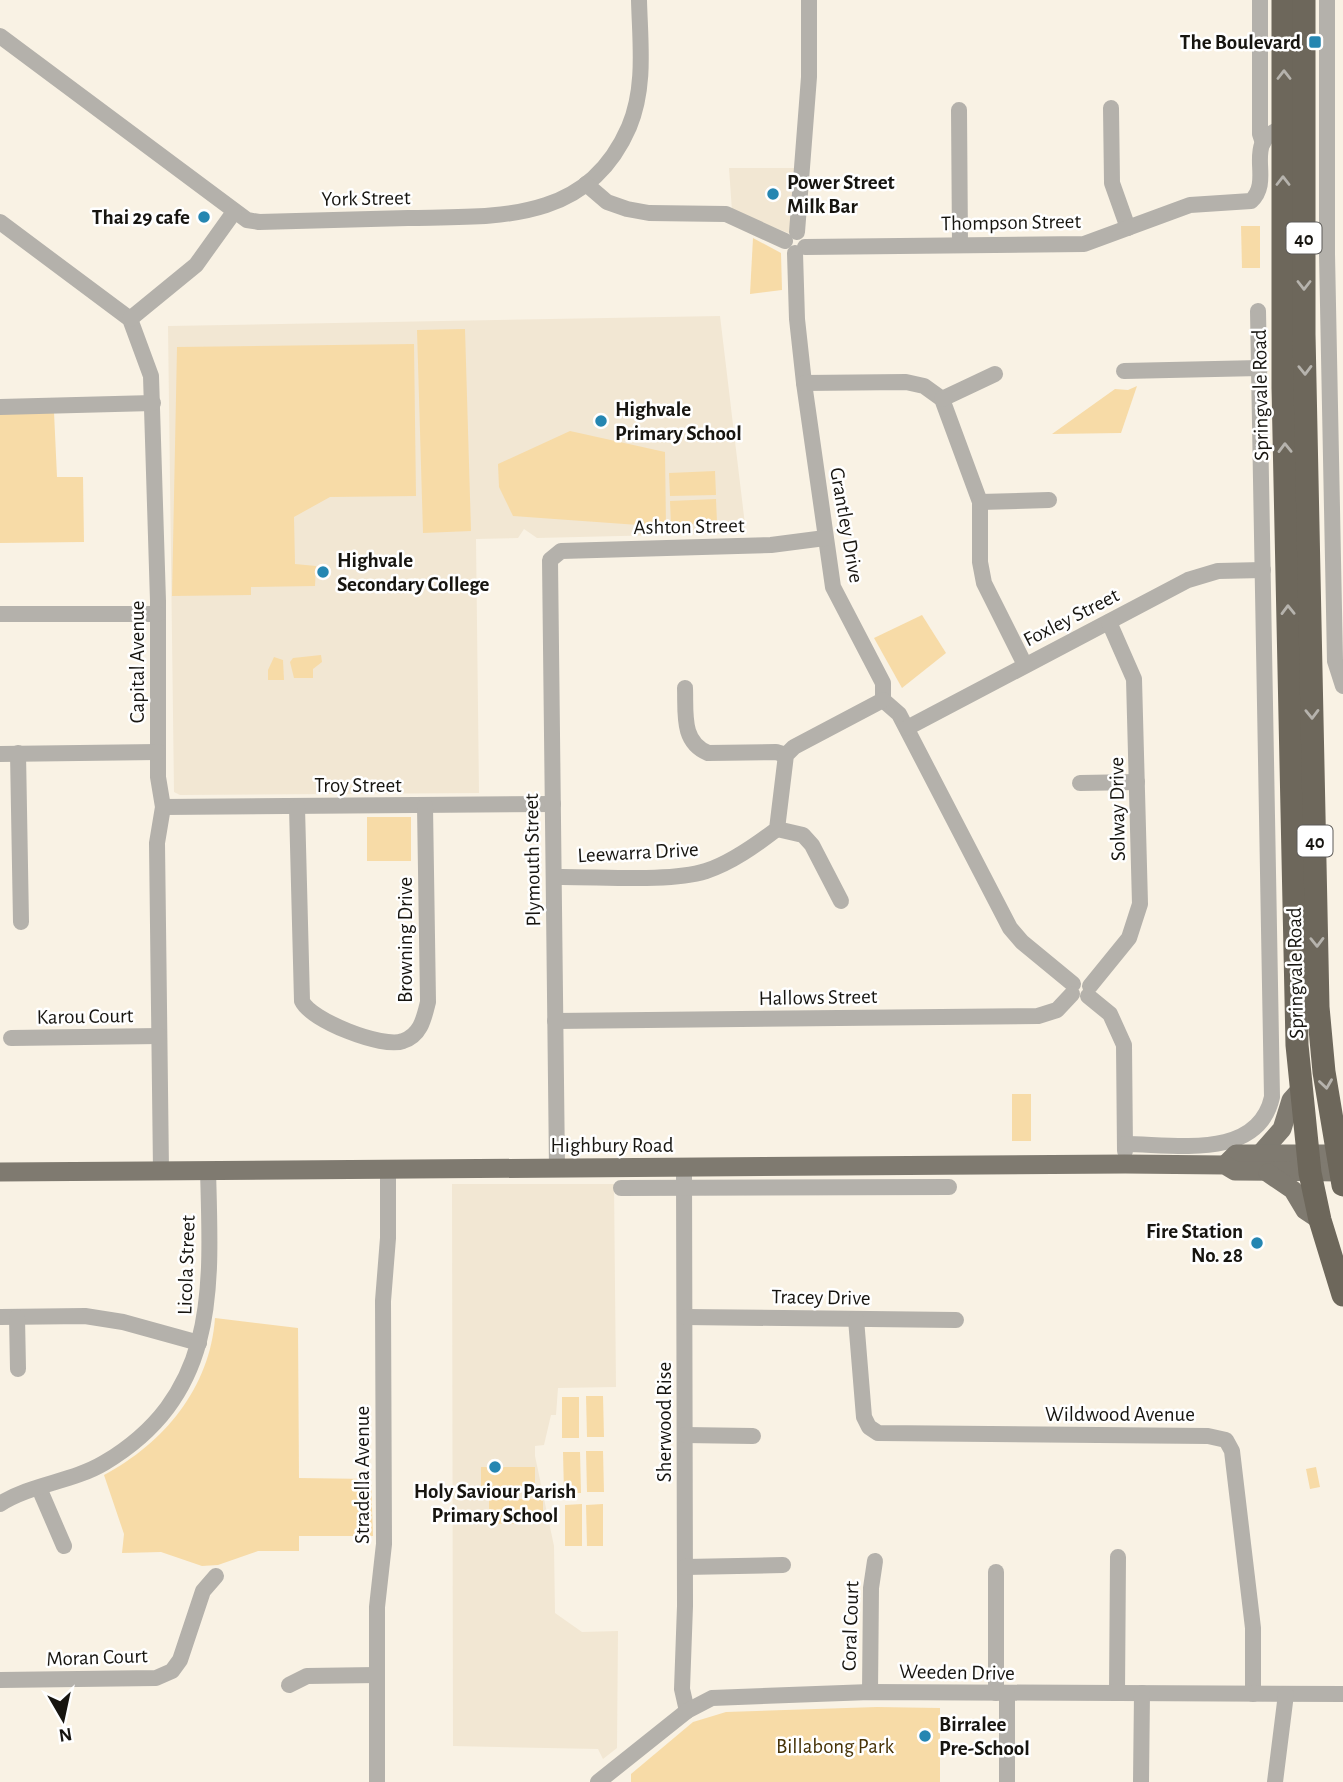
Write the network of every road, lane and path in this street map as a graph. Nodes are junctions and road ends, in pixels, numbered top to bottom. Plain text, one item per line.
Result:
1 (639, 0) edge
2 (809, 0) edge
3 (1261, 0) edge
4 (1283, 0) edge
5 (1304, 0) edge
6 (1327, 0) edge
7 (0, 36) edge
8 (1111, 108) dead end
9 (959, 110) dead end
10 (1280, 139) junction
11 (586, 184) junction
12 (1253, 200) joint
13 (234, 212) junction
14 (0, 222) edge
15 (1128, 228) junction
16 (796, 243) junction
17 (960, 245) junction
18 (1335, 267) edge
19 (1258, 311) dead end
20 (131, 319) junction
21 (1260, 368) junction
22 (1124, 370) dead end
23 (995, 374) dead end
24 (804, 383) junction
25 (942, 399) junction
26 (153, 402) junction
27 (1330, 405) junction
28 (0, 407) edge
29 (1295, 407) junction
30 (1049, 500) dead end
31 (980, 502) junction
32 (1338, 522) edge
33 (825, 538) junction
34 (554, 554) joint
35 (1263, 570) junction
36 (0, 614) edge
37 (158, 614) junction
38 (1108, 622) junction
39 (1300, 646) junction
40 (1264, 648) junction
41 (1025, 665) junction
42 (1343, 686) edge
43 (685, 688) dead end
44 (883, 699) junction
45 (907, 728) junction
46 (158, 752) junction
47 (0, 754) edge
48 (18, 754) junction
49 (786, 755) junction
50 (1137, 782) junction
51 (1080, 783) dead end
52 (553, 804) junction
53 (425, 806) junction
54 (163, 807) junction
55 (297, 807) junction
56 (777, 830) junction
57 (554, 877) junction
58 (841, 901) dead end
59 (21, 922) dead end
60 (1081, 990) junction
61 (555, 1021) junction
62 (159, 1036) junction
63 (11, 1038) dead end
64 (1300, 1090) junction
65 (1337, 1119) edge
66 (1125, 1144) junction
67 (1263, 1163) junction
68 (1309, 1163) junction
69 (1125, 1164) junction
70 (684, 1167) junction
71 (1341, 1167) edge
72 (388, 1168) junction
73 (557, 1168) junction
74 (161, 1170) junction
75 (208, 1170) junction
76 (0, 1172) edge
77 (949, 1187) dead end
78 (621, 1188) dead end
79 (684, 1188) junction
80 (1321, 1220) junction
81 (1343, 1294) edge
82 (8, 1317) edge
83 (685, 1317) junction
84 (856, 1319) junction
85 (956, 1320) dead end
86 (199, 1343) junction
87 (18, 1369) dead end
88 (685, 1436) junction
89 (753, 1436) dead end
90 (39, 1488) junction
91 (0, 1504) edge
92 (64, 1546) dead end
93 (1118, 1557) dead end
94 (874, 1561) dead end
95 (783, 1565) dead end
96 (685, 1567) junction
97 (996, 1572) dead end
98 (216, 1576) dead end
99 (377, 1675) junction
100 (684, 1676) junction
101 (0, 1680) edge
102 (289, 1685) dead end
103 (870, 1692) junction
104 (1001, 1693) junction
105 (1117, 1693) junction
106 (1142, 1693) junction
107 (1253, 1694) junction
108 (1286, 1694) junction
109 (1343, 1694) edge
110 (702, 1702) junction
111 (687, 1711) junction
112 (377, 1782) edge
113 (598, 1782) edge
114 (1007, 1782) edge
115 (1141, 1782) edge
116 (1275, 1782) edge

1 - 11 street, York Street
2 - 16 street, Grantley Drive
3 - 10 street, Springvale Road
10 -> 4 highway, Springvale Road / 40
5 - 10 highway, Springvale Road / 40
6 - 18 street
7 - 13 street, York Street
8 - 15 street
9 - 17 street
10 - 12 street, Springvale Road
10 - 29 highway, Springvale Road / 40
11 - 13 street, York Street
11 - 16 street, Thompson Street
12 - 15 street, Thompson Street
13 - 20 street
14 - 20 street
15 - 17 street, Thompson Street
16 - 17 street, Thompson Street
16 - 24 street, Grantley Drive
18 - 27 street
19 - 21 street, Springvale Road
20 - 26 street, Capital Avenue
21 - 22 street
21 - 35 street, Springvale Road
23 - 25 street
24 - 25 street
24 - 33 street, Grantley Drive
25 - 31 street
26 - 28 street
26 - 37 street, Capital Avenue
27 - 29 street
27 - 32 street
29 - 39 highway, Springvale Road / 40
30 - 31 street
31 - 41 street
32 - 42 street
33 - 34 street, Ashton Street
33 - 44 street, Grantley Drive
34 - 52 street, Plymouth Street
35 - 38 street, Foxley Street
35 - 40 street, Springvale Road
36 - 37 street
37 - 46 street, Capital Avenue
38 - 41 street, Foxley Street
38 - 50 street, Solway Drive
39 - 40 street
39 - 64 highway, Springvale Road / 40
39 -> 65 highway, Springvale Road / 40
40 - 66 street, Springvale Road
41 - 45 street, Foxley Street
43 - 49 street
44 - 45 street, Grantley Drive
44 - 49 street
45 - 60 street, Grantley Drive
46 - 48 street
46 - 54 street, Capital Avenue
47 - 48 street
48 - 59 street
49 - 56 street
50 - 51 street
50 - 60 street, Solway Drive
52 - 53 street, Troy Street
52 - 57 street, Plymouth Street
53 - 55 street, Troy Street
53 - 55 street, Browning Drive
54 - 55 street, Troy Street
54 - 62 street, Capital Avenue
56 - 57 street, Leewarra Drive
56 - 58 street
57 - 61 street, Plymouth Street
60 - 61 street, Hallows Street
60 - 66 street, Grantley Drive
61 - 73 street, Plymouth Street
62 - 63 street, Karou Court
62 - 74 street, Capital Avenue
64 - 67 main road
64 - 68 highway, Springvale Road / 40
65 - 71 highway, Springvale Road / 40
66 - 69 street, Grantley Drive
67 - 68 main road, Highbury Road
67 - 69 main road, Highbury Road
67 - 80 main road
68 - 71 main road, Highbury Road
68 - 80 highway, Springvale Road / 40
69 - 70 main road, Highbury Road
70 - 73 main road, Highbury Road
70 - 79 street, Sherwood Rise
72 - 73 main road, Highbury Road
72 - 75 main road, Highbury Road
72 - 99 street, Stradella Avenue
74 - 75 main road, Highbury Road
74 - 76 main road, Highbury Road
75 - 86 street, Licola Street
77 - 79 street
78 - 79 street
79 - 83 street, Sherwood Rise
80 - 81 highway, Springvale Road / 40
82 - 86 street
82 - 87 street
83 - 84 street, Tracey Drive
83 - 88 street, Sherwood Rise
84 - 85 street, Tracey Drive
84 - 107 street, Wildwood Avenue
86 - 90 street, Licola Street
88 - 89 street
88 - 96 street, Sherwood Rise
90 - 91 street, Licola Street
90 - 92 street
93 - 105 street
94 - 103 street, Coral Court
95 - 96 street
96 - 100 street, Sherwood Rise
97 - 104 street
98 - 101 street, Moran Court
99 - 102 street
99 - 112 street, Stradella Avenue
100 - 110 street
100 - 111 street, Sherwood Rise
103 - 104 street, Weeden Drive
103 - 110 street, Weeden Drive
104 - 105 street, Weeden Drive
104 - 114 street
105 - 106 street, Weeden Drive
106 - 107 street, Weeden Drive
106 - 115 street
107 - 108 street, Weeden Drive
108 - 109 street, Weeden Drive
108 - 116 street
110 - 111 street, Weeden Drive
111 - 113 street, Weeden Drive

